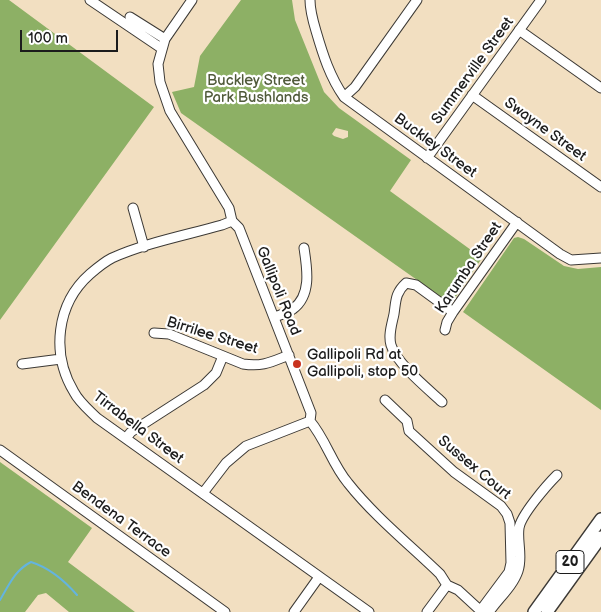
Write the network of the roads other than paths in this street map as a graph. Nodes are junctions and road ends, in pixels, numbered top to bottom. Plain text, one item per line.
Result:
1 (90, 0) edge
2 (192, 0) edge
3 (310, 0) edge
4 (417, 0) edge
5 (541, 0) edge
6 (130, 16) dead end
7 (519, 30) junction
8 (165, 39) junction
9 (161, 48) junction
10 (601, 88) edge
11 (472, 95) junction
12 (344, 97) junction
13 (427, 158) junction
14 (601, 187) edge
15 (133, 208) dead end
16 (232, 221) junction
17 (517, 222) junction
18 (144, 247) junction
19 (304, 248) dead end
20 (601, 258) edge
21 (453, 312) junction
22 (274, 317) junction
23 (445, 330) dead end
24 (154, 332) dead end
25 (289, 355) junction
26 (223, 356) junction
27 (61, 358) junction
28 (22, 364) dead end
29 (385, 400) dead end
30 (442, 402) dead end
31 (310, 421) junction
32 (126, 438) junction
33 (0, 450) edge
34 (557, 475) dead end
35 (203, 493) junction
36 (601, 519) edge
37 (601, 536) edge
38 (512, 574) junction
39 (319, 577) junction
40 (447, 585) junction
41 (225, 612) edge
42 (294, 612) edge
43 (370, 612) edge
44 (427, 612) edge
45 (484, 612) edge
46 (534, 612) edge
47 (547, 612) edge

1 - 9 street
2 - 8 street, Gallipoli Road
3 - 12 street, Buckley Street
4 - 12 street
5 - 7 street, Summerville Street
6 - 8 street
7 - 10 street
7 - 11 street, Summerville Street
8 - 9 street, Gallipoli Road
9 - 16 street, Gallipoli Road
11 - 13 street, Summerville Street
11 - 14 street, Swayne Street
12 - 13 street, Buckley Street
13 - 17 street, Buckley Street
15 - 18 street
16 - 18 street, Tirrabella Street
16 - 22 street, Gallipoli Road
17 - 20 street, Buckley Street
17 - 21 street, Karumba Street
18 - 27 street, Tirrabella Street
19 - 22 street
21 - 23 street, Karumba Street
21 - 30 street
22 - 25 street, Gallipoli Road
24 - 26 street, Birrilee Street
25 - 26 street, Birrilee Street
25 - 31 street, Gallipoli Road
26 - 32 street
27 - 28 street
27 - 32 street, Tirrabella Street
29 - 38 street, Sussex Court
31 - 35 street
31 - 40 street, Gallipoli Road
32 - 35 street, Tirrabella Street
33 - 41 street, Bendena Terrace
34 - 38 street
35 - 39 street, Tirrabella Street
36 - 46 main road, 20
37 - 47 main road, 20
38 - 45 street
39 - 42 street
39 - 43 street, Tirrabella Street
40 - 44 street
40 - 45 street, Gallipoli Road

